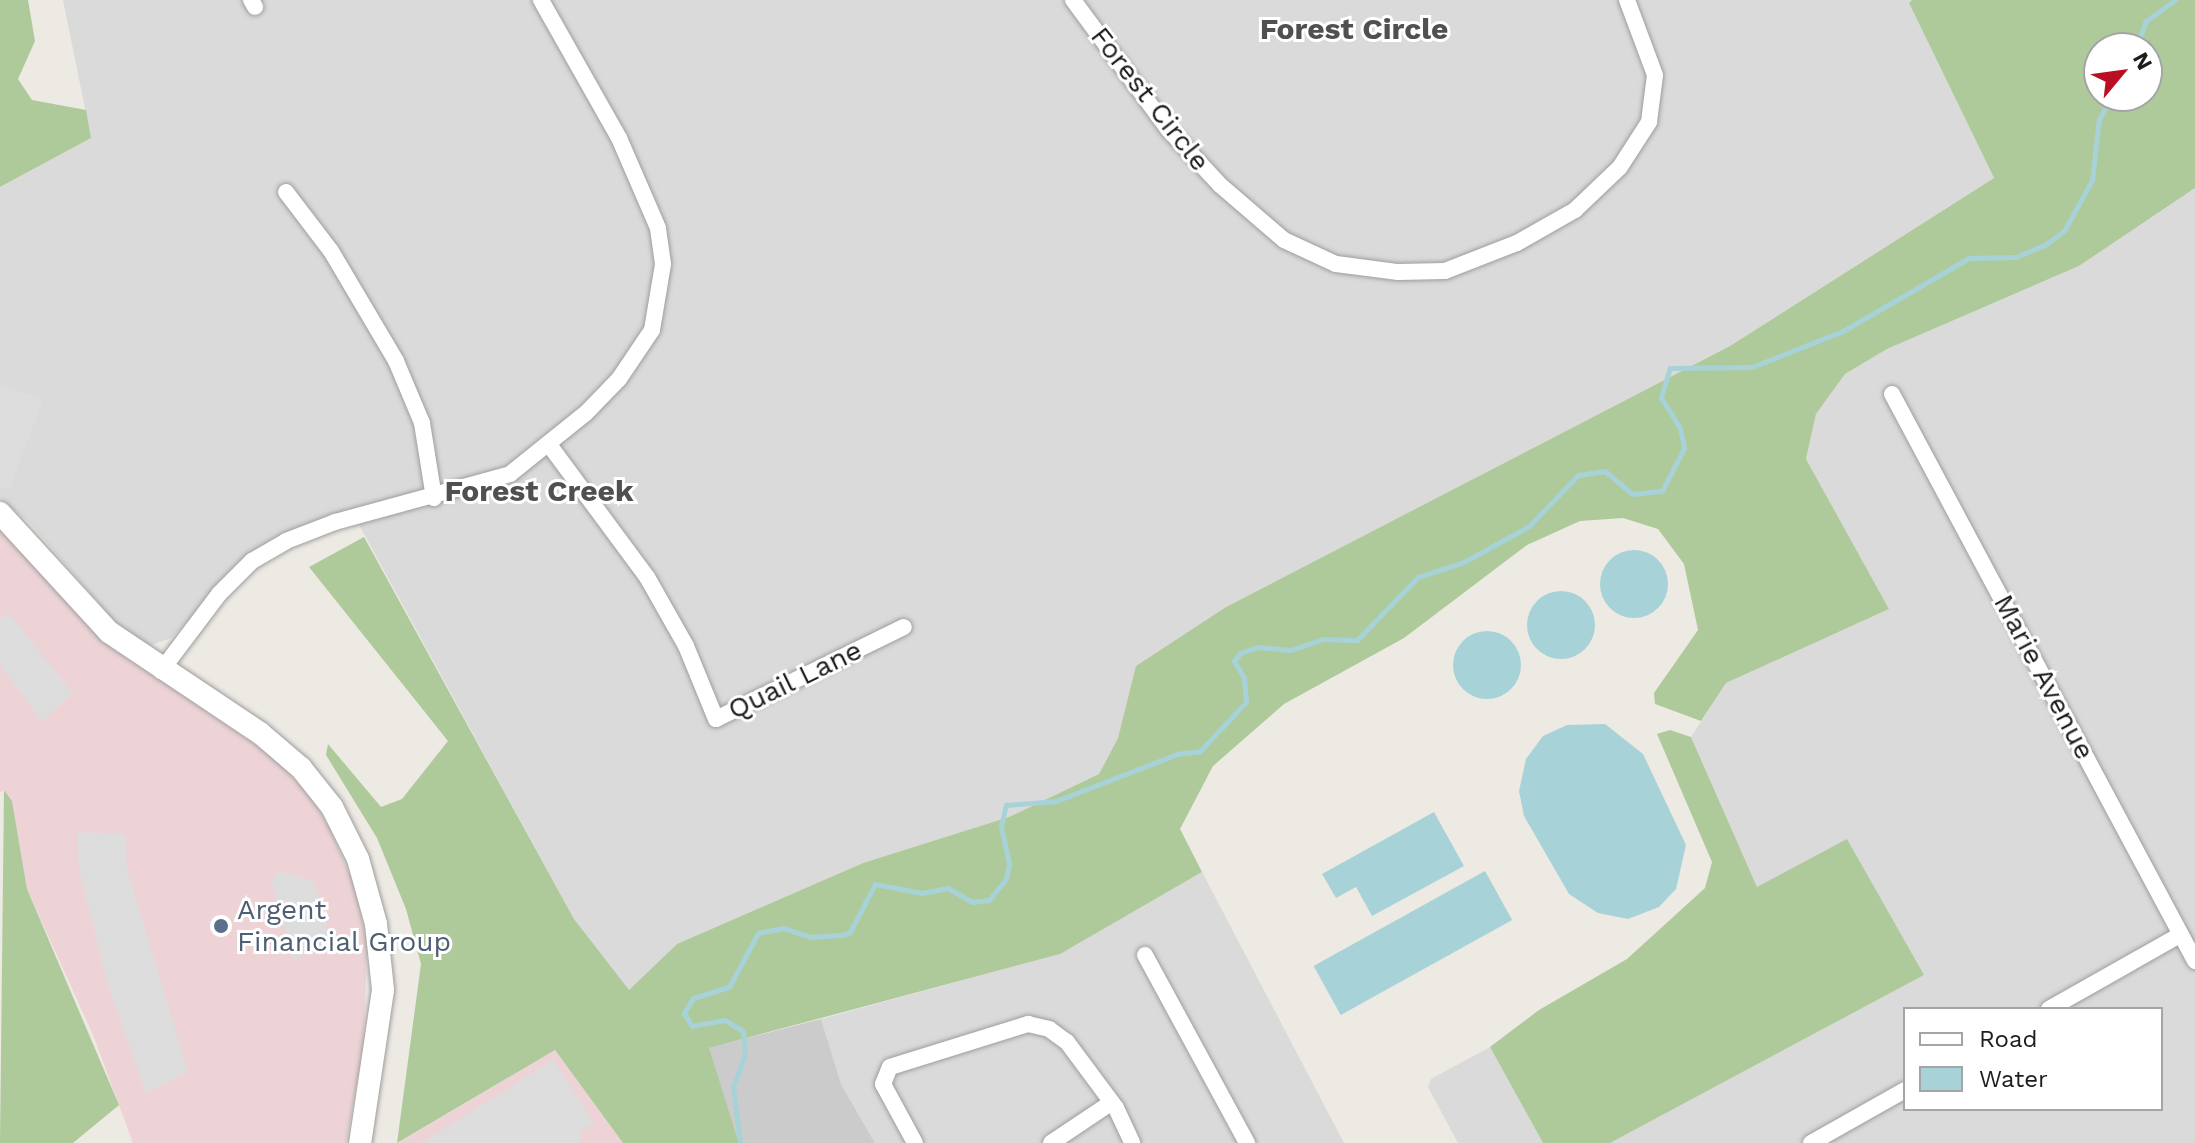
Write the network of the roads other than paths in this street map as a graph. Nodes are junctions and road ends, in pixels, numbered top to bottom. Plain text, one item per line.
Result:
1 (541, 0) edge
2 (1073, 0) edge
3 (1627, 0) edge
4 (286, 192) dead end
5 (1892, 394) dead end
6 (550, 446) junction
7 (434, 498) junction
8 (0, 513) edge
9 (904, 627) dead end
10 (161, 671) junction
11 (2180, 935) junction
12 (1145, 955) dead end
13 (2195, 961) edge
14 (2053, 1007) edge
15 (1903, 1091) edge
16 (1112, 1102) junction
17 (360, 1143) edge
18 (915, 1143) edge
19 (1051, 1143) edge
20 (1132, 1143) edge
21 (1247, 1143) edge
22 (1811, 1143) edge

1 - 6 street
2 - 3 street, Forest Circle
4 - 7 street
5 - 11 street, Marie Avenue
6 - 7 street
6 - 9 street, Quail Lane
7 - 10 street
8 - 10 street
10 - 17 street
11 - 13 street, Marie Avenue
11 - 14 street
12 - 21 street
15 - 22 street
16 - 18 street
16 - 19 street
16 - 20 street

